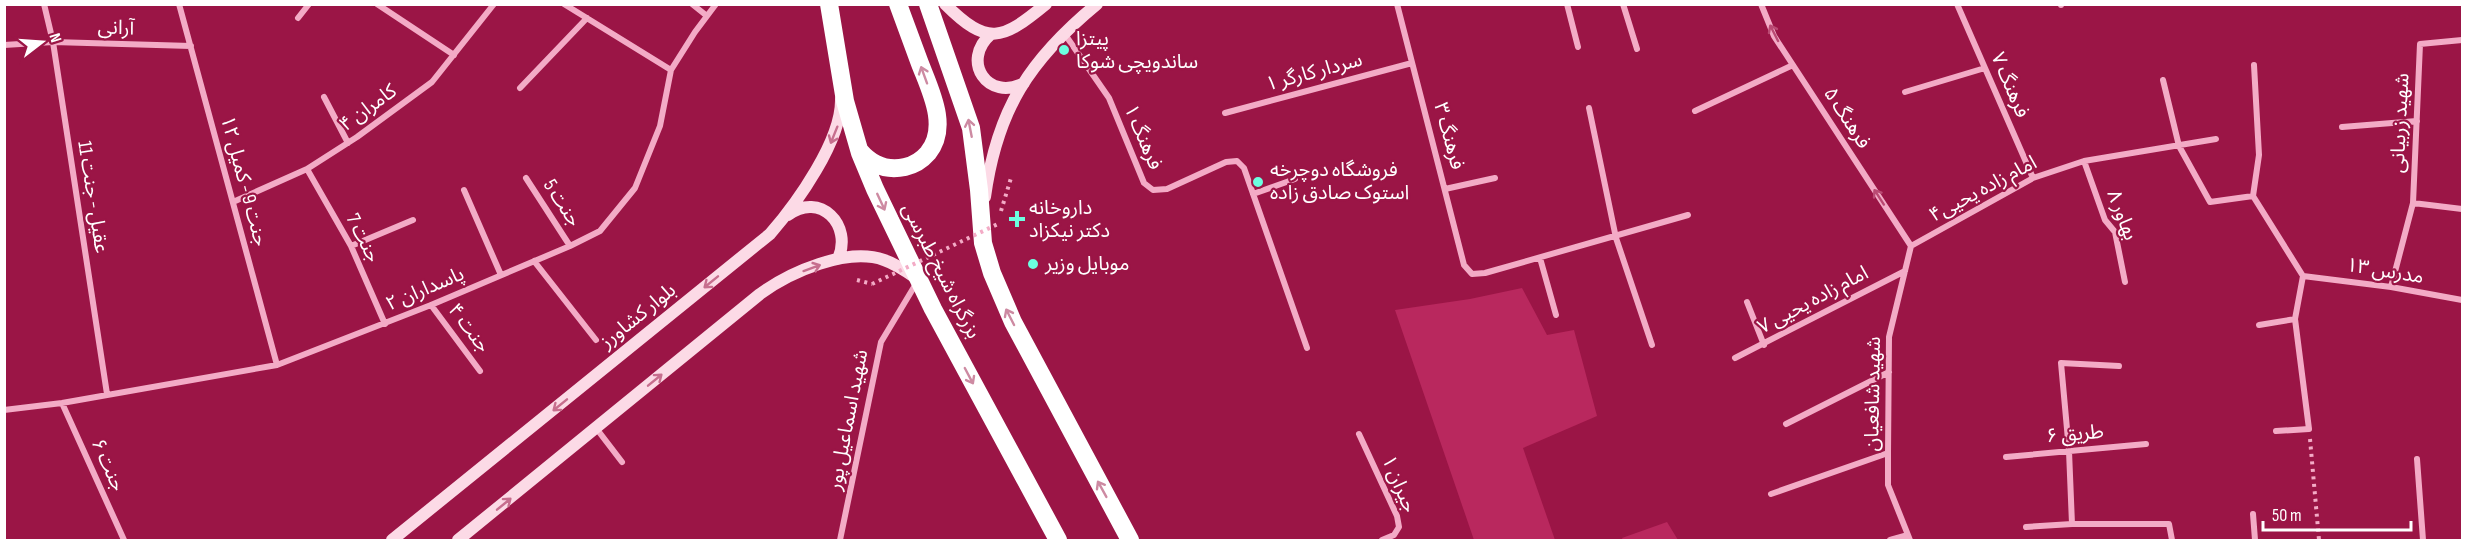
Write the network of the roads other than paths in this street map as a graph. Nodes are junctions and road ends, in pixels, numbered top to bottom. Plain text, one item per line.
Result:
1 (44, 4) edge
2 (179, 4) edge
3 (309, 4) edge
4 (377, 4) edge
5 (494, 4) edge
6 (564, 4) edge
7 (692, 4) edge
8 (716, 4) edge
9 (829, 4) edge
10 (898, 4) edge
11 (928, 4) edge
12 (945, 4) edge
13 (1046, 4) edge
14 (1097, 4) edge
15 (1397, 4) edge
16 (1567, 4) edge
17 (1623, 4) edge
18 (1761, 4) edge
19 (1957, 4) edge
20 (707, 16) junction
21 (298, 18) dead end
22 (587, 18) junction
23 (1064, 33) junction
24 (991, 34) junction
25 (2463, 40) edge
26 (53, 42) junction
27 (4, 45) edge
28 (191, 46) junction
29 (1578, 48) dead end
30 (1637, 49) dead end
31 (454, 55) junction
32 (1412, 63) junction
33 (1793, 65) junction
34 (2254, 65) dead end
35 (1985, 68) junction
36 (671, 70) junction
37 (840, 77) junction
38 (2163, 80) dead end
39 (1024, 83) junction
40 (520, 88) dead end
41 (1905, 92) dead end
42 (324, 96) dead end
43 (1589, 108) dead end
44 (1695, 111) dead end
45 (1225, 113) dead end
46 (2417, 121) junction
47 (2342, 127) dead end
48 (2216, 140) dead end
49 (348, 143) junction
50 (2179, 147) junction
51 (859, 149) junction
52 (2084, 161) junction
53 (307, 169) junction
54 (526, 178) dead end
55 (1495, 178) dead end
56 (2033, 178) junction
57 (1295, 179) dead end
58 (1445, 189) junction
59 (464, 190) dead end
60 (1253, 194) junction
61 (2253, 196) junction
62 (233, 202) junction
63 (2413, 203) junction
64 (2463, 209) edge
65 (1688, 216) dead end
66 (783, 219) junction
67 (413, 220) dead end
68 (981, 222) junction
69 (1616, 237) junction
70 (351, 246) junction
71 (570, 246) junction
72 (1911, 246) junction
73 (1540, 258) junction
74 (838, 259) junction
75 (534, 261) junction
76 (1905, 271) junction
77 (501, 275) junction
78 (2302, 276) junction
79 (918, 280) junction
80 (2125, 282) dead end
81 (2391, 287) junction
82 (2463, 300) edge
83 (1747, 302) dead end
84 (431, 305) junction
85 (1556, 315) dead end
86 (2295, 319) junction
87 (385, 324) junction
88 (2259, 325) dead end
89 (596, 340) dead end
90 (1652, 345) dead end
91 (1764, 345) junction
92 (1307, 348) dead end
93 (1735, 358) dead end
94 (277, 365) junction
95 (2119, 366) dead end
96 (480, 371) dead end
97 (1889, 372) junction
98 (107, 394) junction
99 (62, 403) junction
100 (4, 410) edge
101 (1786, 424) dead end
102 (596, 428) junction
103 (2276, 430) dead end
104 (1359, 434) dead end
105 (2146, 444) dead end
106 (2069, 451) junction
107 (1888, 453) junction
108 (2006, 457) dead end
109 (2417, 459) dead end
110 (622, 462) dead end
111 (1772, 494) dead end
112 (2253, 514) dead end
113 (2072, 524) junction
114 (2026, 527) dead end
115 (1909, 538) edge
116 (124, 540) edge
117 (392, 540) edge
118 (458, 540) edge
119 (840, 540) edge
120 (1058, 540) edge
121 (1130, 540) edge
122 (1382, 540) edge
123 (1890, 540) edge
124 (2172, 540) edge
125 (2255, 540) edge
126 (2422, 540) edge

1 - 26 street, عقیل - جنت 11
2 - 28 street, جنت 9 - کمیل ۱۲
3 - 21 street
4 - 31 street
5 - 31 street, کامران ۴
6 - 22 street
7 - 20 street
8 - 20 street, پاسداران ۲
9 - 37 highway, بزرگراه شیخ طبرسی
51 -> 10 highway
68 -> 11 highway, بزرگراه شیخ طبرسی
12 - 24 main road
13 - 24 main road
14 - 23 main road
15 - 32 street, فرهنگ ۳
16 - 29 street
17 - 30 street
33 -> 18 street, فرهنگ ۵
19 - 35 street, فرهنگ ۷
20 - 36 street, پاسداران ۲
22 - 36 street
22 - 40 street
23 - 39 main road
23 - 60 street, فرهنگ ۱
24 - 39 main road
25 - 46 street, شهید زربیانی
26 - 27 street, آرانی
26 - 28 street, آرانی
26 - 98 street, عقیل - جنت 11
28 - 62 street, جنت 9 - کمیل ۱۲
31 - 49 street, کامران ۴
32 - 45 street, سردار کارگر ۱
32 - 58 street, فرهنگ ۳
33 - 44 street
72 -> 33 street, فرهنگ ۵
34 - 61 street
35 - 41 street
35 - 56 street, فرهنگ ۷
36 - 71 street, پاسداران ۲
37 - 51 highway, بزرگراه شیخ طبرسی
37 -> 66 main road, بلوار کشاورز
38 - 50 street
39 - 68 main road
42 - 49 street
43 - 69 street
46 - 47 street
46 - 63 street, شهید زربیانی
48 - 50 street, امام زاده یحیی۴
49 - 53 street, کامران ۴
50 - 52 street, امام زاده یحیی۴
50 - 61 street
51 -> 79 highway, بزرگراه شیخ طبرسی
52 - 56 street, امام زاده یحیی۴
52 - 80 street, بهاور ۸
53 - 62 street, کامران ۴
53 - 70 street, جنت 7
54 - 71 street, جنت 5
55 - 58 street
56 - 72 street, امام زاده یحیی۴
57 - 60 street
58 - 73 street, فرهنگ ۳
59 - 77 street
60 - 92 street, فرهنگ ۱
61 - 78 street
62 - 94 street, جنت 9 - کمیل ۱۲
63 - 64 street
63 - 81 street, شهید زربیانی
65 - 69 street
66 - 74 main road
66 -> 117 main road, بلوار کشاورز
67 - 70 street
121 -> 68 highway, بزرگراه شیخ طبرسی
69 - 73 street
69 - 90 street
70 - 87 street, جنت 7
71 - 75 street, پاسداران ۲
72 - 76 street, شهید شافعیان
73 - 85 street
74 - 79 main road
102 -> 74 main road
75 - 77 street, پاسداران ۲
75 - 89 street
76 - 91 street, امام زاده یحیی ۷
76 - 97 street, شهید شافعیان
77 - 84 street, پاسداران ۲
78 - 81 street, مدرس ۱۳
78 - 86 street
79 - 119 street, شهید اسماعیل پور
79 -> 120 highway, بزرگراه شیخ طبرسی
81 - 82 street, مدرس ۱۳
83 - 91 street
84 - 87 street, پاسداران ۲
84 - 96 street, جنت ۴
86 - 88 street
86 - 103 street
87 - 94 street, پاسداران ۲
91 - 93 street, امام زاده یحیی ۷
94 - 98 street, پاسداران ۲
95 - 106 street
97 - 101 street
97 - 107 street, شهید شافعیان
98 - 99 street, پاسداران ۲
99 - 100 street, پاسداران ۲
99 - 116 street, جنت ۶
102 - 110 street
118 -> 102 main road
104 - 122 street, جیران ۱
105 - 106 street, طریق ۶
106 - 108 street, طریق ۶
106 - 113 street
107 - 111 street
107 - 115 street, شهید شافعیان
109 - 126 street
112 - 125 street
113 - 114 street
113 - 124 street
115 - 123 street

